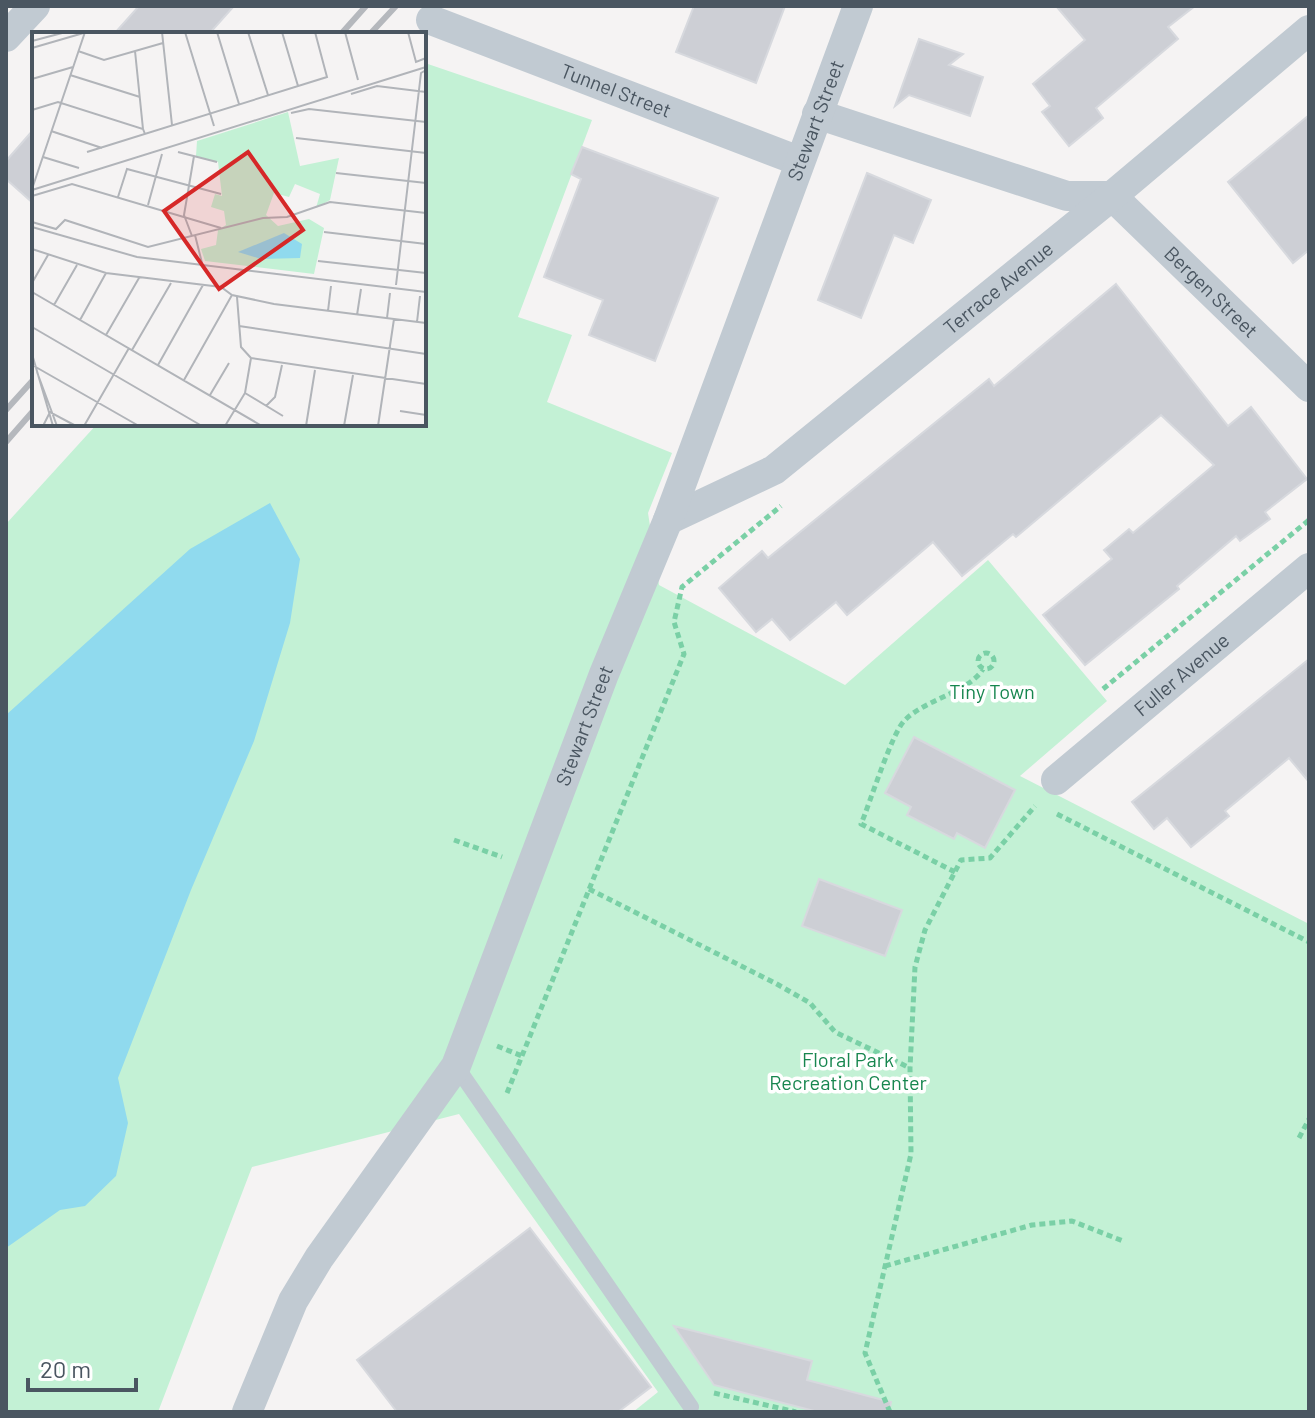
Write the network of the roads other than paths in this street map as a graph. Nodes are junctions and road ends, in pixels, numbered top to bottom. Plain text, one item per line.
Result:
1 (35, 6) edge
2 (858, 6) edge
3 (431, 20) dead end
4 (1309, 30) edge
5 (6, 37) edge
6 (817, 114) junction
7 (799, 161) junction
8 (1112, 196) junction
9 (1309, 387) edge
10 (668, 520) junction
11 (1309, 568) edge
12 (1056, 780) dead end
13 (456, 1066) junction
14 (691, 1407) dead end
15 (247, 1412) edge

1 - 5 street
2 - 6 street, Stewart Street
3 - 7 street, Tunnel Street
4 - 8 street, Terrace Avenue
6 - 7 street, Stewart Street
6 - 8 street
7 - 10 street, Stewart Street
8 - 9 street, Bergen Street
8 - 10 street, Terrace Avenue
10 - 13 street, Stewart Street
11 - 12 street, Fuller Avenue
13 - 14 lane
13 - 15 street, Stewart Street

